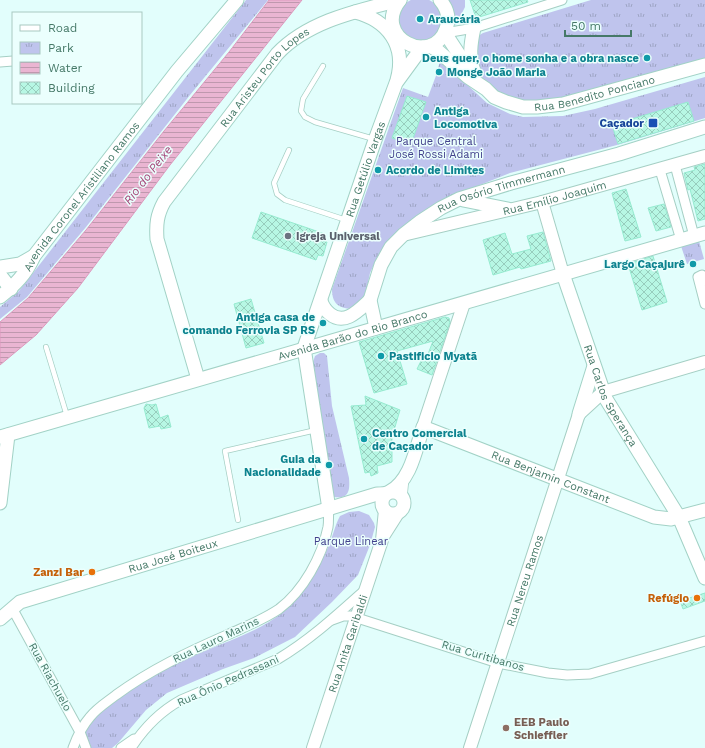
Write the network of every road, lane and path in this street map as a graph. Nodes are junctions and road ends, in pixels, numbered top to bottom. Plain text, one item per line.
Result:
1 (237, 0) edge
2 (400, 0) edge
3 (440, 0) edge
4 (562, 0) edge
5 (354, 12) junction
6 (474, 28) junction
7 (444, 33) junction
8 (426, 46) junction
9 (12, 61) edge
10 (0, 62) edge
11 (705, 65) edge
12 (323, 66) dead end
13 (476, 75) junction
14 (396, 83) junction
15 (486, 89) junction
16 (705, 127) edge
17 (375, 140) junction
18 (289, 150) dead end
19 (705, 156) edge
20 (675, 165) junction
21 (660, 170) junction
22 (459, 199) junction
23 (542, 202) junction
24 (508, 209) junction
25 (348, 220) junction
26 (700, 234) edge
27 (403, 235) junction
28 (681, 240) junction
29 (34, 256) junction
30 (0, 267) edge
31 (563, 274) junction
32 (0, 275) edge
33 (705, 281) edge
34 (11, 289) junction
35 (0, 297) edge
36 (370, 300) junction
37 (321, 301) junction
38 (464, 303) junction
39 (705, 304) edge
40 (376, 328) junction
41 (46, 346) dead end
42 (304, 348) junction
43 (705, 362) edge
44 (594, 366) junction
45 (691, 370) junction
46 (705, 371) edge
47 (198, 379) junction
48 (604, 396) junction
49 (579, 414) junction
50 (67, 417) junction
51 (423, 427) junction
52 (317, 430) junction
53 (4, 436) edge
54 (407, 474) junction
55 (557, 479) junction
56 (405, 492) dead end
57 (388, 493) junction
58 (351, 502) junction
59 (0, 503) edge
60 (329, 509) junction
61 (384, 510) junction
62 (705, 510) edge
63 (398, 513) junction
64 (679, 517) junction
65 (238, 520) dead end
66 (382, 540) junction
67 (705, 578) edge
68 (365, 590) junction
69 (6, 606) edge
70 (357, 617) junction
71 (0, 619) edge
72 (332, 620) junction
73 (705, 641) edge
74 (498, 663) junction
75 (80, 732) junction
76 (139, 736) junction
77 (72, 748) edge
78 (86, 748) edge
79 (121, 748) edge
80 (131, 748) edge
81 (313, 748) edge
82 (470, 748) edge

1 - 29 main road, Avenida Coronel Aristiliano Ramos
2 - 5 main road, Rua Aristeu Porto Lopes
2 - 8 main road
3 - 7 main road
4 - 6 street
5 - 14 main road
5 - 47 main road, Rua Aristeu Porto Lopes
6 - 7 street
6 - 13 main road
7 - 8 main road, Rua Getúlio Vargas
7 - 13 main road, Rua Benedito Ponciano
8 - 14 main road, Rua Getúlio Vargas
8 - 15 main road, Rua Benedito Ponciano
9 - 10 street
11 - 15 main road, Rua Benedito Ponciano
12 - 17 lane
13 - 15 main road, Rua Benedito Ponciano
14 - 17 main road, Rua Getúlio Vargas
16 - 22 main road, Rua Osório Timmermann
17 - 25 main road, Rua Getúlio Vargas
18 - 25 lane
19 - 20 street, Rua Emílio Joaquim
20 - 21 street, Rua Emílio Joaquim
20 - 26 street
21 - 23 street, Rua Emílio Joaquim
21 - 28 street
22 - 24 main road
22 - 27 main road, Rua Osório Timmermann
23 - 24 street, Rua Emílio Joaquim
23 - 31 street, Rua Carlos Sperança
24 - 27 street, Rua Emílio Joaquim
25 - 37 main road, Rua Getúlio Vargas
26 - 28 main road, Avenida Barão do Rio Branco
27 - 36 main road, Rua Osório Timmermann
28 - 31 main road, Avenida Barão do Rio Branco
29 - 30 main road
29 - 34 main road, Avenida Coronel Aristiliano Ramos
31 - 38 main road, Avenida Barão do Rio Branco
31 - 44 main road, Rua Carlos Sperança
32 - 34 main road
33 - 39 street
34 - 35 main road, Avenida Coronel Aristiliano Ramos
36 - 37 main road
36 - 40 main road, Rua Osório Timmermann
37 - 42 main road, Rua Getúlio Vargas
38 - 40 main road, Avenida Barão do Rio Branco
38 - 51 street
40 - 42 main road, Avenida Barão do Rio Branco
41 - 50 lane
42 - 47 main road, Avenida Barão do Rio Branco
42 - 52 main road, Rua Getúlio Vargas
43 - 45 street
44 - 48 main road, Rua Carlos Sperança
44 - 49 main road
45 - 46 street
45 - 48 street
47 - 50 main road, Avenida Barão do Rio Branco
48 - 49 street, Rua Nereu Ramos
48 - 64 main road, Rua Carlos Sperança
49 - 55 street, Rua Nereu Ramos
50 - 53 main road, Avenida Barão do Rio Branco
51 - 54 main road
51 - 55 main road, Rua Benjamin Constant
52 - 60 main road, Rua Getúlio Vargas
52 - 65 lane
53 - 59 main road
54 - 56 lane
54 - 57 main road
55 - 64 main road, Rua Benjamin Constant
55 - 74 street, Rua Nereu Ramos
57 - 58 main road, Rua José Boiteux
57 - 61 main road
57 - 63 main road
58 - 60 main road, Rua José Boiteux
58 - 61 main road, Rua José Boiteux
60 - 69 main road, Rua José Boiteux
60 - 75 street, Rua Lauro Marins
61 - 63 main road
61 - 66 street, Rua Anita Garibaldi
62 - 64 main road, Rua Benjamin Constant
63 - 66 street, Rua Anita Garibaldi
64 - 67 main road, Rua Carlos Sperança
66 - 68 street, Rua Anita Garibaldi
68 - 70 street, Rua Anita Garibaldi
68 - 72 street, Rua Ônio Pedrassani
69 - 71 main road, Rua José Boiteux
69 - 75 street, Rua Riachuelo
70 - 72 street, Rua Ônio Pedrassani
70 - 74 street, Rua Curitibanos
70 - 81 street, Rua Anita Garibaldi
72 - 76 street, Rua Ônio Pedrassani
73 - 74 street, Rua Curitibanos
74 - 82 street, Rua Nereu Ramos
75 - 77 street, Rua Lauro Marins
75 - 78 street, Rua Riachuelo
76 - 79 street
76 - 80 street, Rua Ônio Pedrassani

